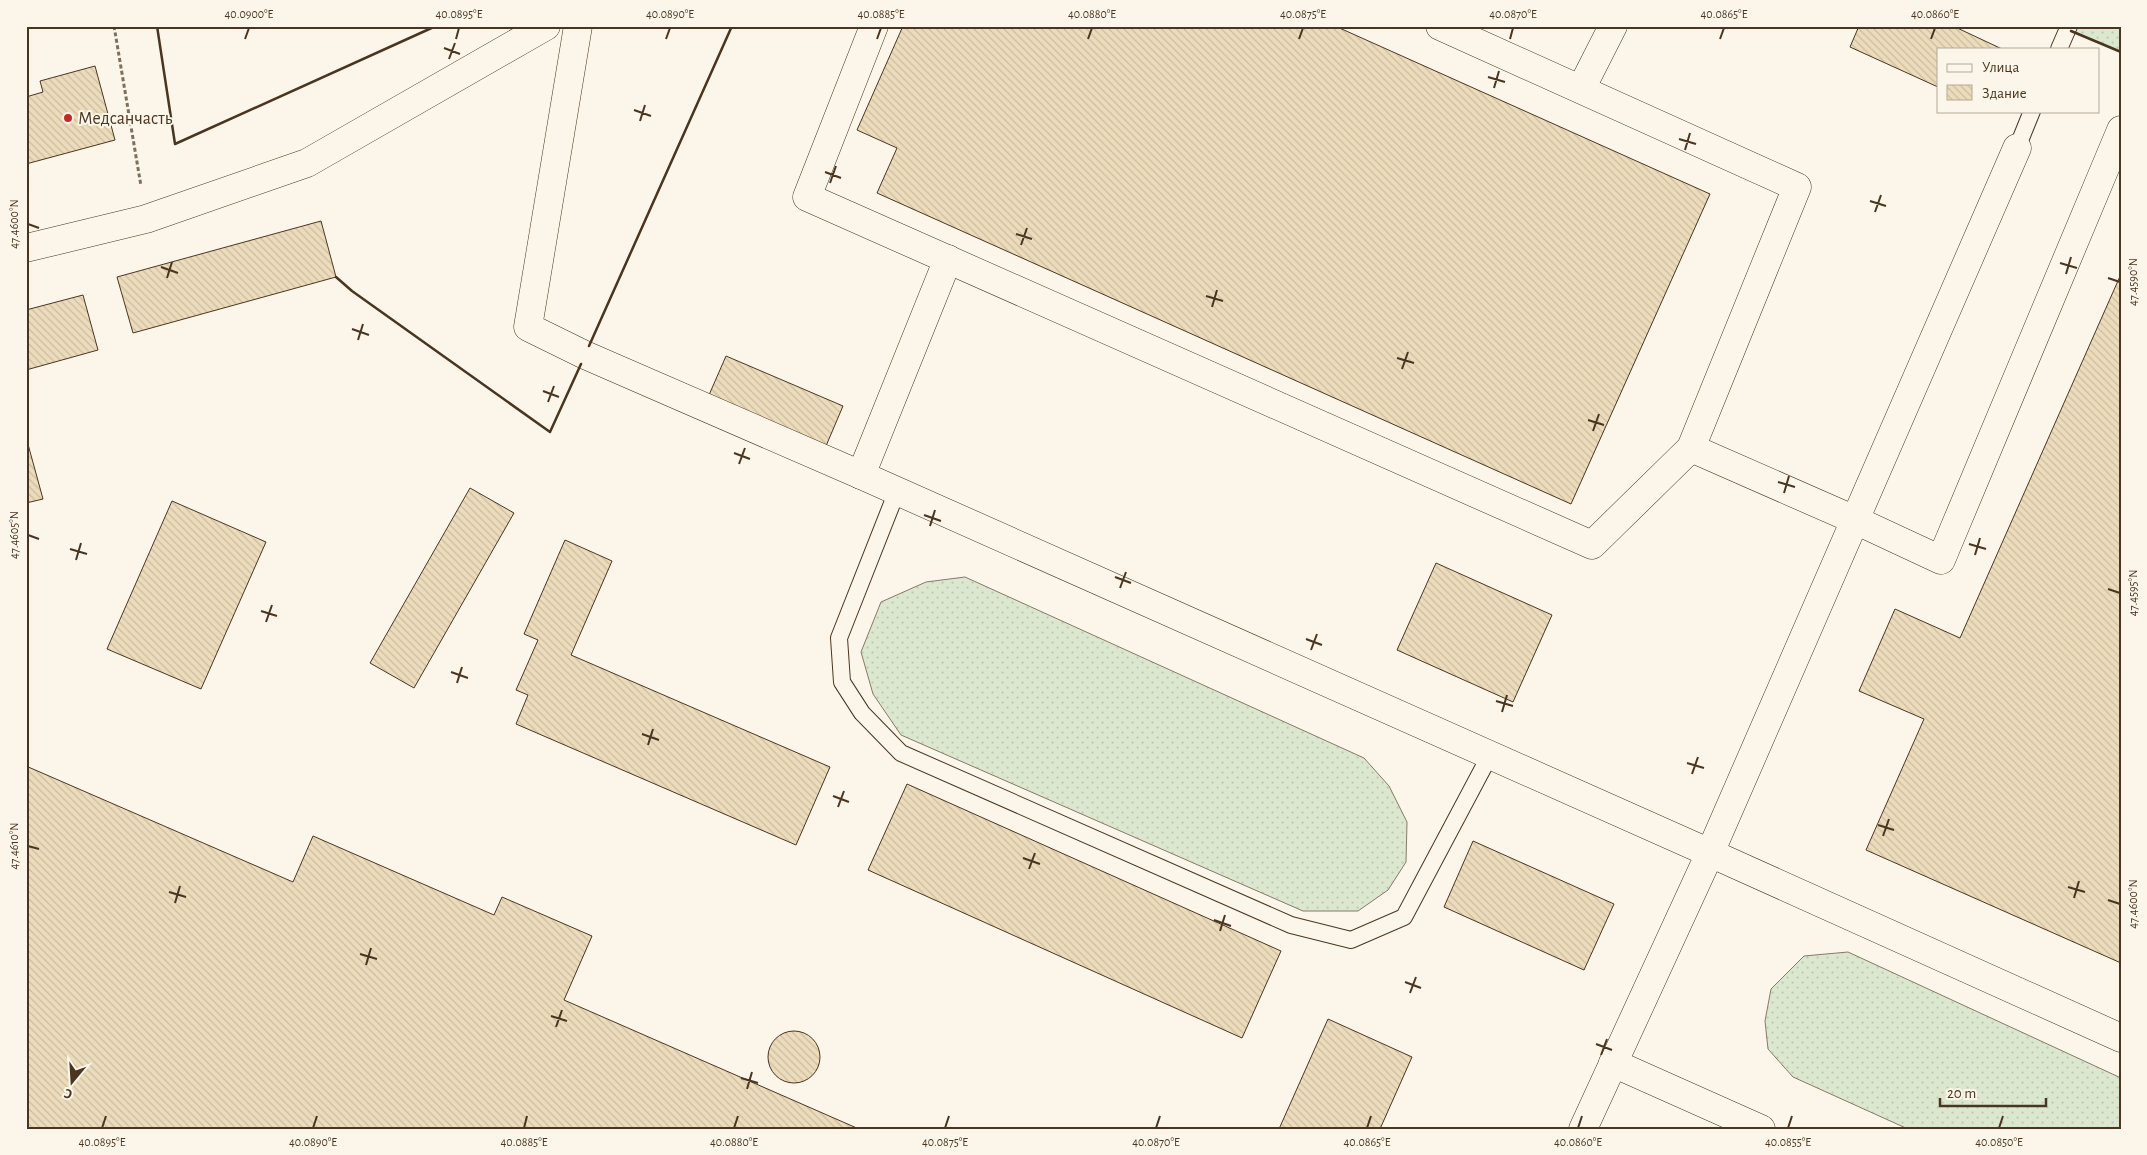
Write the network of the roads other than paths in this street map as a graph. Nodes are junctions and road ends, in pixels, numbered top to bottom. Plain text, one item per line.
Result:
1 (546, 26) edge
2 (578, 26) edge
3 (874, 26) edge
4 (1440, 26) edge
5 (1613, 26) edge
6 (2069, 26) edge
7 (2059, 48) edge
8 (1581, 89) junction
9 (2032, 112) edge
10 (2121, 130) edge
11 (2017, 148) joint
12 (26, 248) edge
13 (948, 259) junction
14 (1691, 448) junction
15 (861, 475) junction
16 (897, 491) junction
17 (1855, 520) junction
18 (1490, 755) junction
19 (1710, 853) junction
20 (2121, 1038) edge
21 (1613, 1063) junction
22 (1583, 1129) edge
23 (1761, 1129) edge

1 - 12 street
2 - 15 street
3 - 13 street
4 - 8 street
5 - 8 street
6 - 7 lane
8 - 14 street
9 - 11 lane
10 - 17 street
11 - 17 street
13 - 14 street
13 - 15 street
14 - 17 street
15 - 16 street
16 - 18 street
16 - 18 lane
17 - 19 street
18 - 19 street
19 - 20 street
19 - 21 street
21 - 22 street
21 - 23 street

